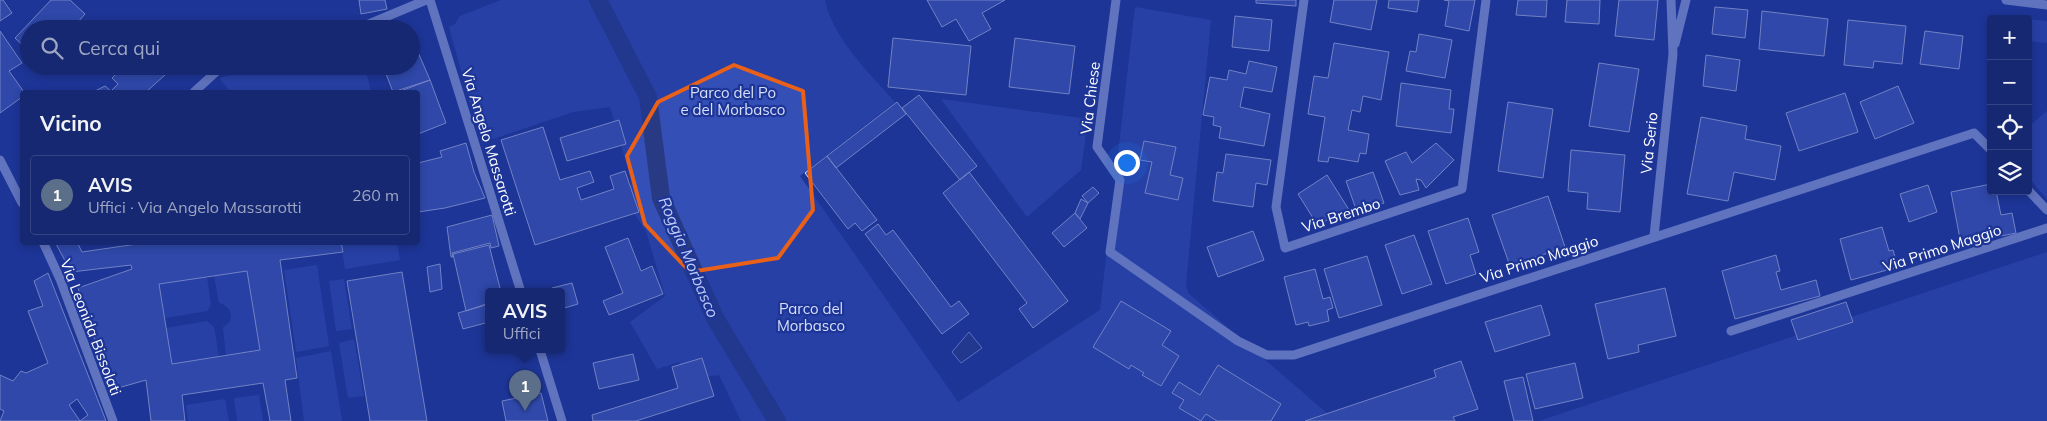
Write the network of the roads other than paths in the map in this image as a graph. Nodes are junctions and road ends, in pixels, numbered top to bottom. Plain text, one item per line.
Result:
1 (426, 0) edge
2 (430, 0) edge
3 (1116, 0) edge
4 (1304, 0) edge
5 (1486, 0) edge
6 (1671, 0) edge
7 (1686, 0) edge
8 (2006, 0) edge
9 (2047, 5) edge
10 (378, 20) edge
11 (1672, 54) junction
12 (213, 75) edge
13 (196, 90) edge
14 (1987, 146) edge
15 (0, 160) edge
16 (2032, 194) edge
17 (20, 199) edge
18 (2047, 210) edge
19 (2047, 228) edge
20 (1654, 236) junction
21 (43, 245) edge
22 (1110, 252) joint
23 (521, 288) edge
24 (1731, 331) dead end
25 (541, 353) edge
26 (112, 421) edge
27 (562, 421) edge

1 - 10 street
2 - 23 street, Via Angelo Massarotti
3 - 22 street, Via Chiese
4 - 5 street, Via Brembo
6 - 11 street, Via Serio
7 - 11 street, Via Serio
8 - 9 street
11 - 20 street, Via Serio
12 - 13 street
14 - 20 street, Via Primo Maggio
15 - 17 street
16 - 18 street
19 - 24 street, Via Primo Maggio
20 - 22 street, Via Primo Maggio
21 - 26 street, Via Leonida Bissolati
25 - 27 street

